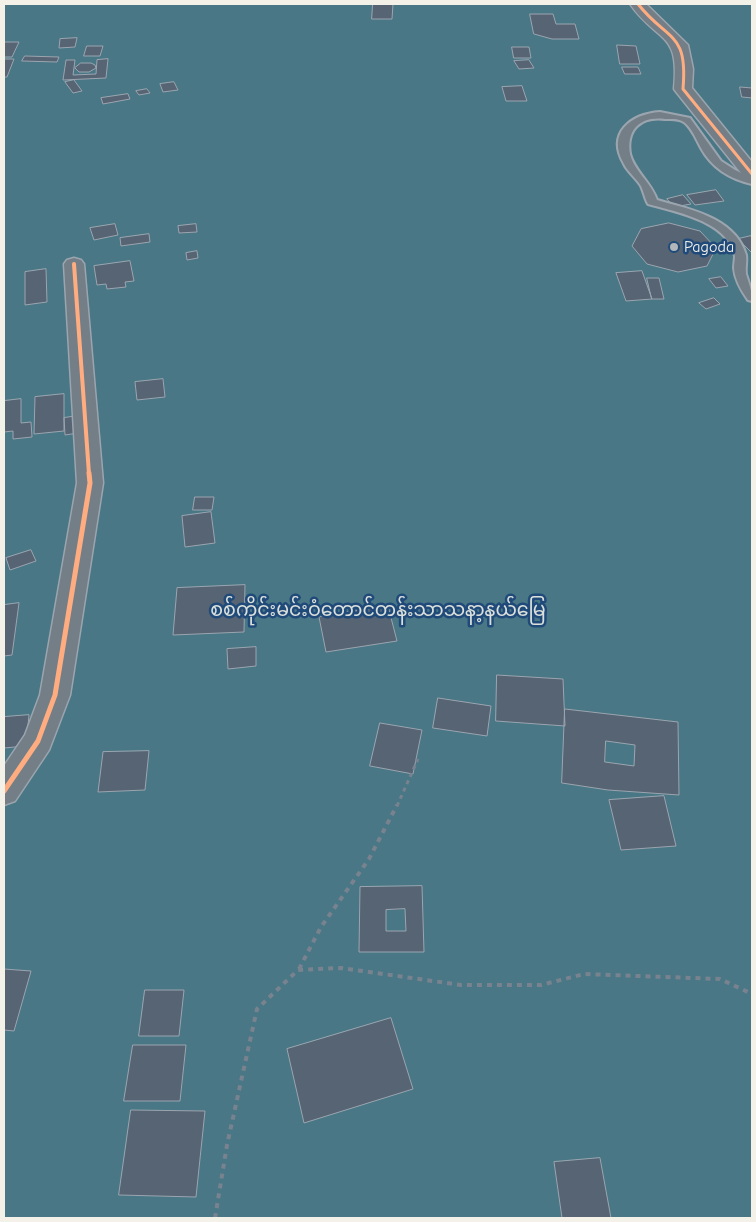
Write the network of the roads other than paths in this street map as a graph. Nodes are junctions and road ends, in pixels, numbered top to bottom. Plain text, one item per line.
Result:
1 (638, 4) edge
2 (752, 174) edge
3 (752, 181) edge
4 (74, 264) dead end
5 (752, 297) edge
6 (4, 791) edge

1 - 2 street
3 - 5 lane
4 - 6 street

